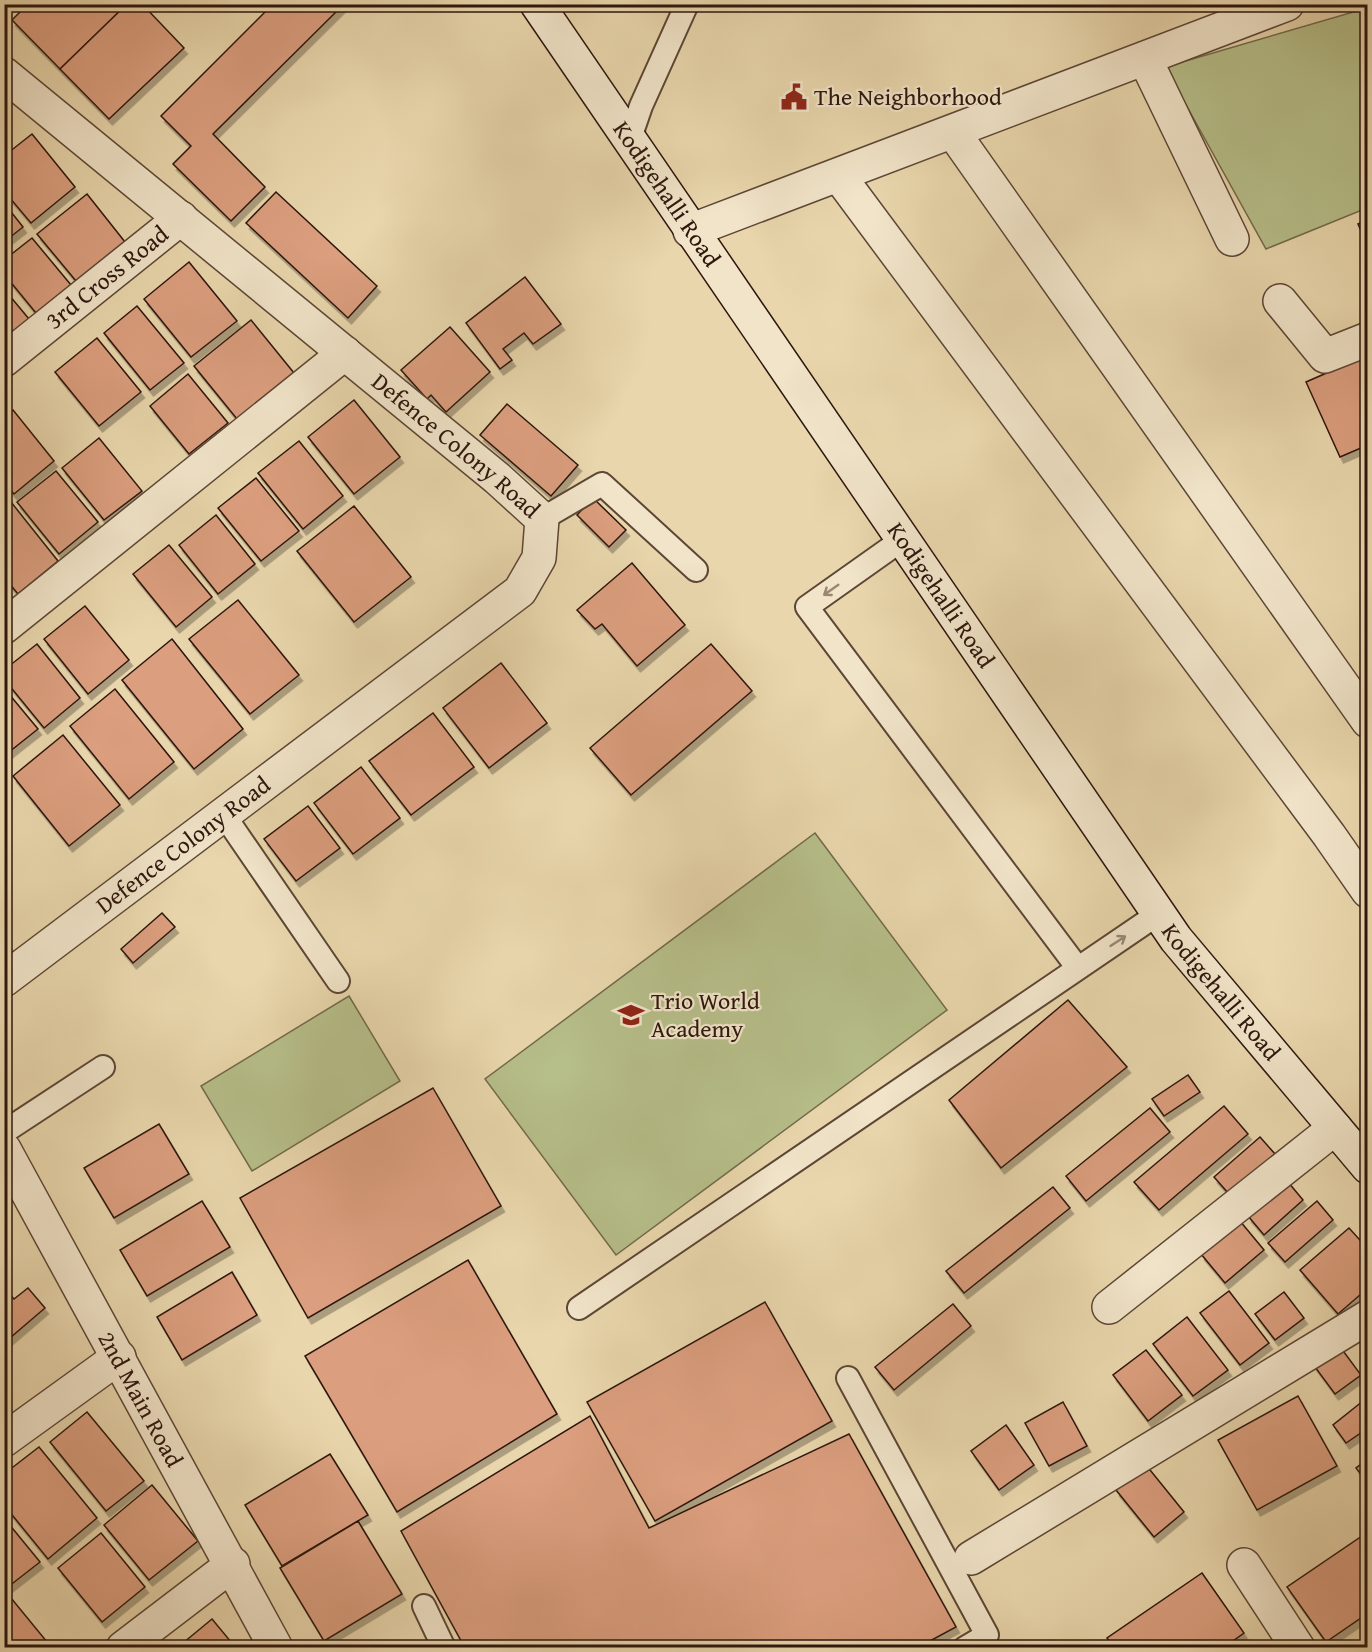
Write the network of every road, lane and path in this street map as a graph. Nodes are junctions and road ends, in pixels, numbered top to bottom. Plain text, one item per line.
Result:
1 (537, 4) edge
2 (687, 4) edge
3 (1287, 4) edge
4 (1146, 59) junction
5 (12, 92) edge
6 (953, 132) junction
7 (629, 141) junction
8 (839, 176) junction
9 (181, 218) junction
10 (690, 231) junction
11 (1233, 239) dead end
12 (1280, 302) dead end
13 (1368, 339) edge
14 (345, 353) junction
15 (4, 360) edge
16 (542, 519) junction
17 (903, 539) junction
18 (696, 570) dead end
19 (4, 627) edge
20 (1368, 721) edge
21 (224, 815) junction
22 (1368, 891) edge
23 (1158, 914) junction
24 (1077, 967) junction
25 (4, 981) edge
26 (338, 981) dead end
27 (103, 1067) dead end
28 (1335, 1128) junction
29 (4, 1132) edge
30 (4, 1149) edge
31 (1368, 1167) edge
32 (1109, 1307) dead end
33 (579, 1308) dead end
34 (1368, 1317) edge
35 (119, 1358) junction
36 (848, 1378) dead end
37 (4, 1440) edge
38 (971, 1558) dead end
39 (233, 1564) junction
40 (1244, 1565) dead end
41 (424, 1606) dead end
42 (123, 1647) edge
43 (276, 1647) edge
44 (444, 1647) edge
45 (965, 1647) edge
46 (1299, 1647) edge

1 - 7 street, Kodigehalli Road
2 - 7 lane
3 - 4 street
4 - 6 street
4 - 11 street
5 - 9 street, Defence Colony Road
6 - 8 street
6 - 20 street
7 - 10 street, Kodigehalli Road
8 - 10 street
8 - 22 street
9 - 14 street, Defence Colony Road
9 - 15 street, 3rd Cross Road
10 - 17 street, Kodigehalli Road
12 - 13 street
14 - 16 street, Defence Colony Road
14 - 19 street
16 - 18 lane
16 - 21 street, Defence Colony Road
17 - 23 street, Kodigehalli Road
17 -> 24 lane
21 - 25 street, Defence Colony Road
21 - 26 lane
24 -> 23 lane
23 - 28 street, Kodigehalli Road
24 - 33 lane
27 - 29 lane
28 - 31 street, Kodigehalli Road
28 - 32 street
30 - 35 street, 2nd Main Road
34 - 38 street
35 - 37 street
35 - 39 street, 2nd Main Road
36 - 45 lane
39 - 42 street
39 - 43 street, 2nd Main Road
40 - 46 street
41 - 44 lane

